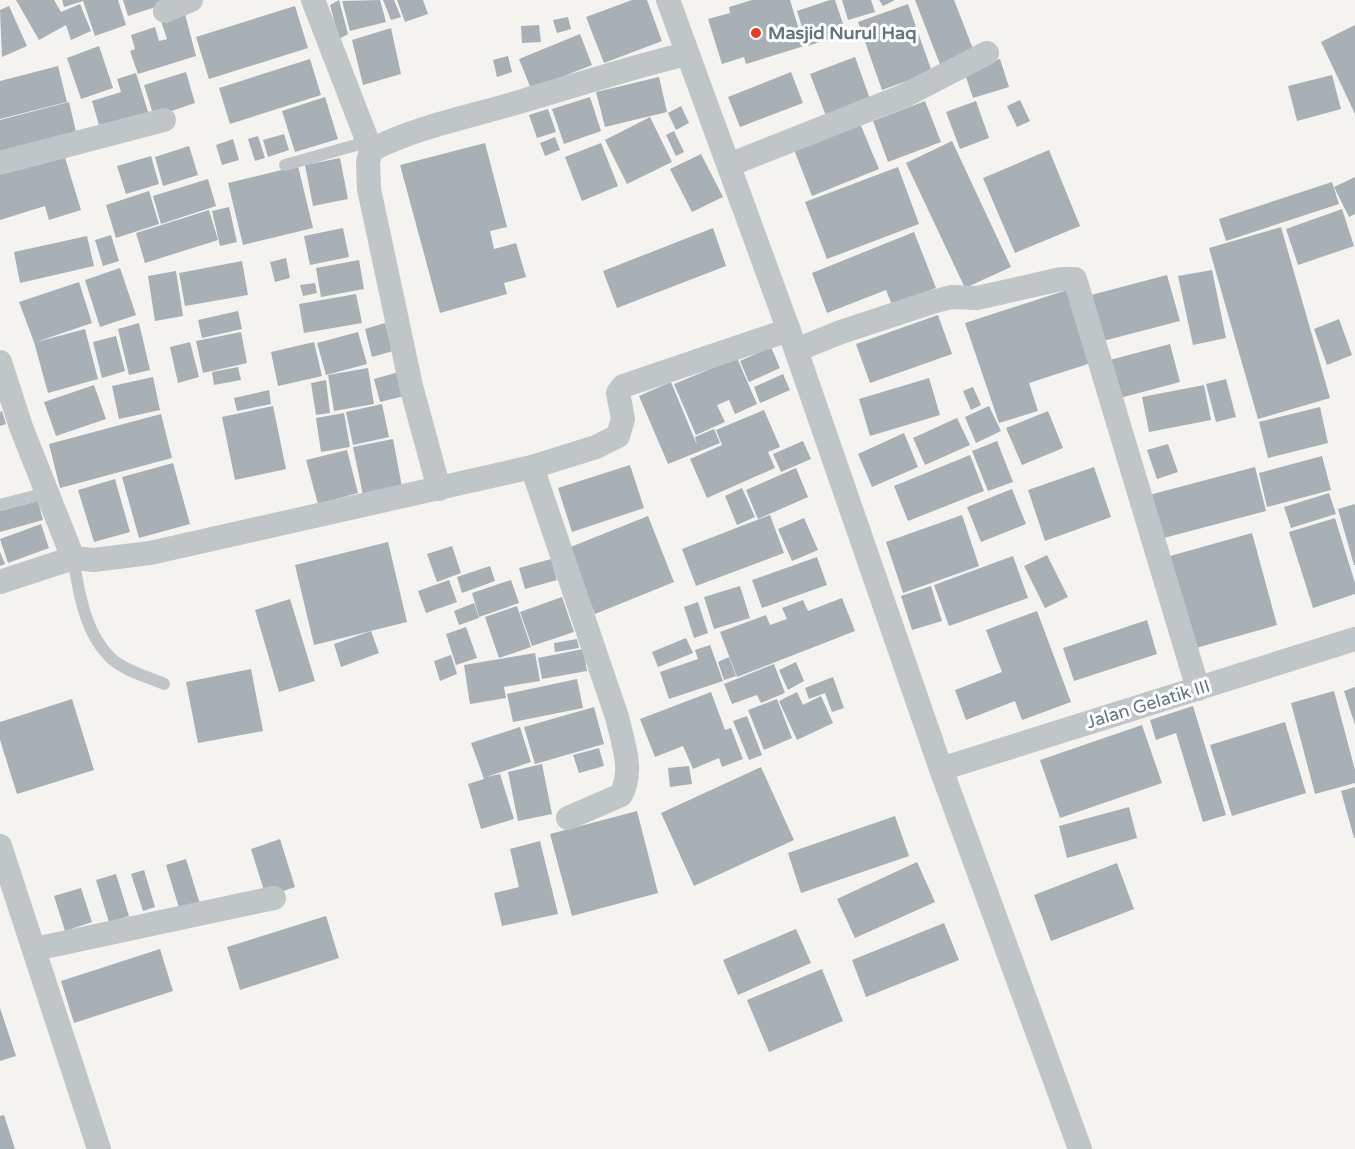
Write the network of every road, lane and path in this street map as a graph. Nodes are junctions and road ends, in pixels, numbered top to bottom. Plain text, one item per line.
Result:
1 (191, 0) edge
2 (313, 0) edge
3 (668, 0) edge
4 (165, 11) dead end
5 (987, 53) dead end
6 (687, 54) junction
7 (164, 120) dead end
8 (369, 146) junction
9 (0, 163) edge
10 (285, 165) dead end
11 (729, 165) junction
12 (793, 340) junction
13 (0, 362) edge
14 (532, 466) junction
15 (439, 489) junction
16 (46, 493) junction
17 (0, 505) edge
18 (73, 558) junction
19 (0, 582) edge
20 (1355, 639) edge
21 (164, 684) dead end
22 (1198, 688) junction
23 (941, 769) junction
24 (567, 818) dead end
25 (0, 846) edge
26 (274, 898) dead end
27 (35, 949) junction
28 (99, 1149) edge
29 (1080, 1149) edge

1 - 4 street
2 - 8 street
3 - 6 street
5 - 11 street
6 - 8 street
6 - 11 street
7 - 9 street
8 - 10 lane
8 - 15 street
11 - 12 street
12 - 14 street
12 - 22 street
12 - 23 street
13 - 16 street
14 - 15 street
14 - 24 street
15 - 18 street
16 - 17 lane
16 - 18 street
18 - 19 street
18 - 21 lane
20 - 22 street, Jalan Gelatik III
22 - 23 street, Jalan Gelatik III
23 - 29 street
25 - 27 street
26 - 27 street
27 - 28 street

